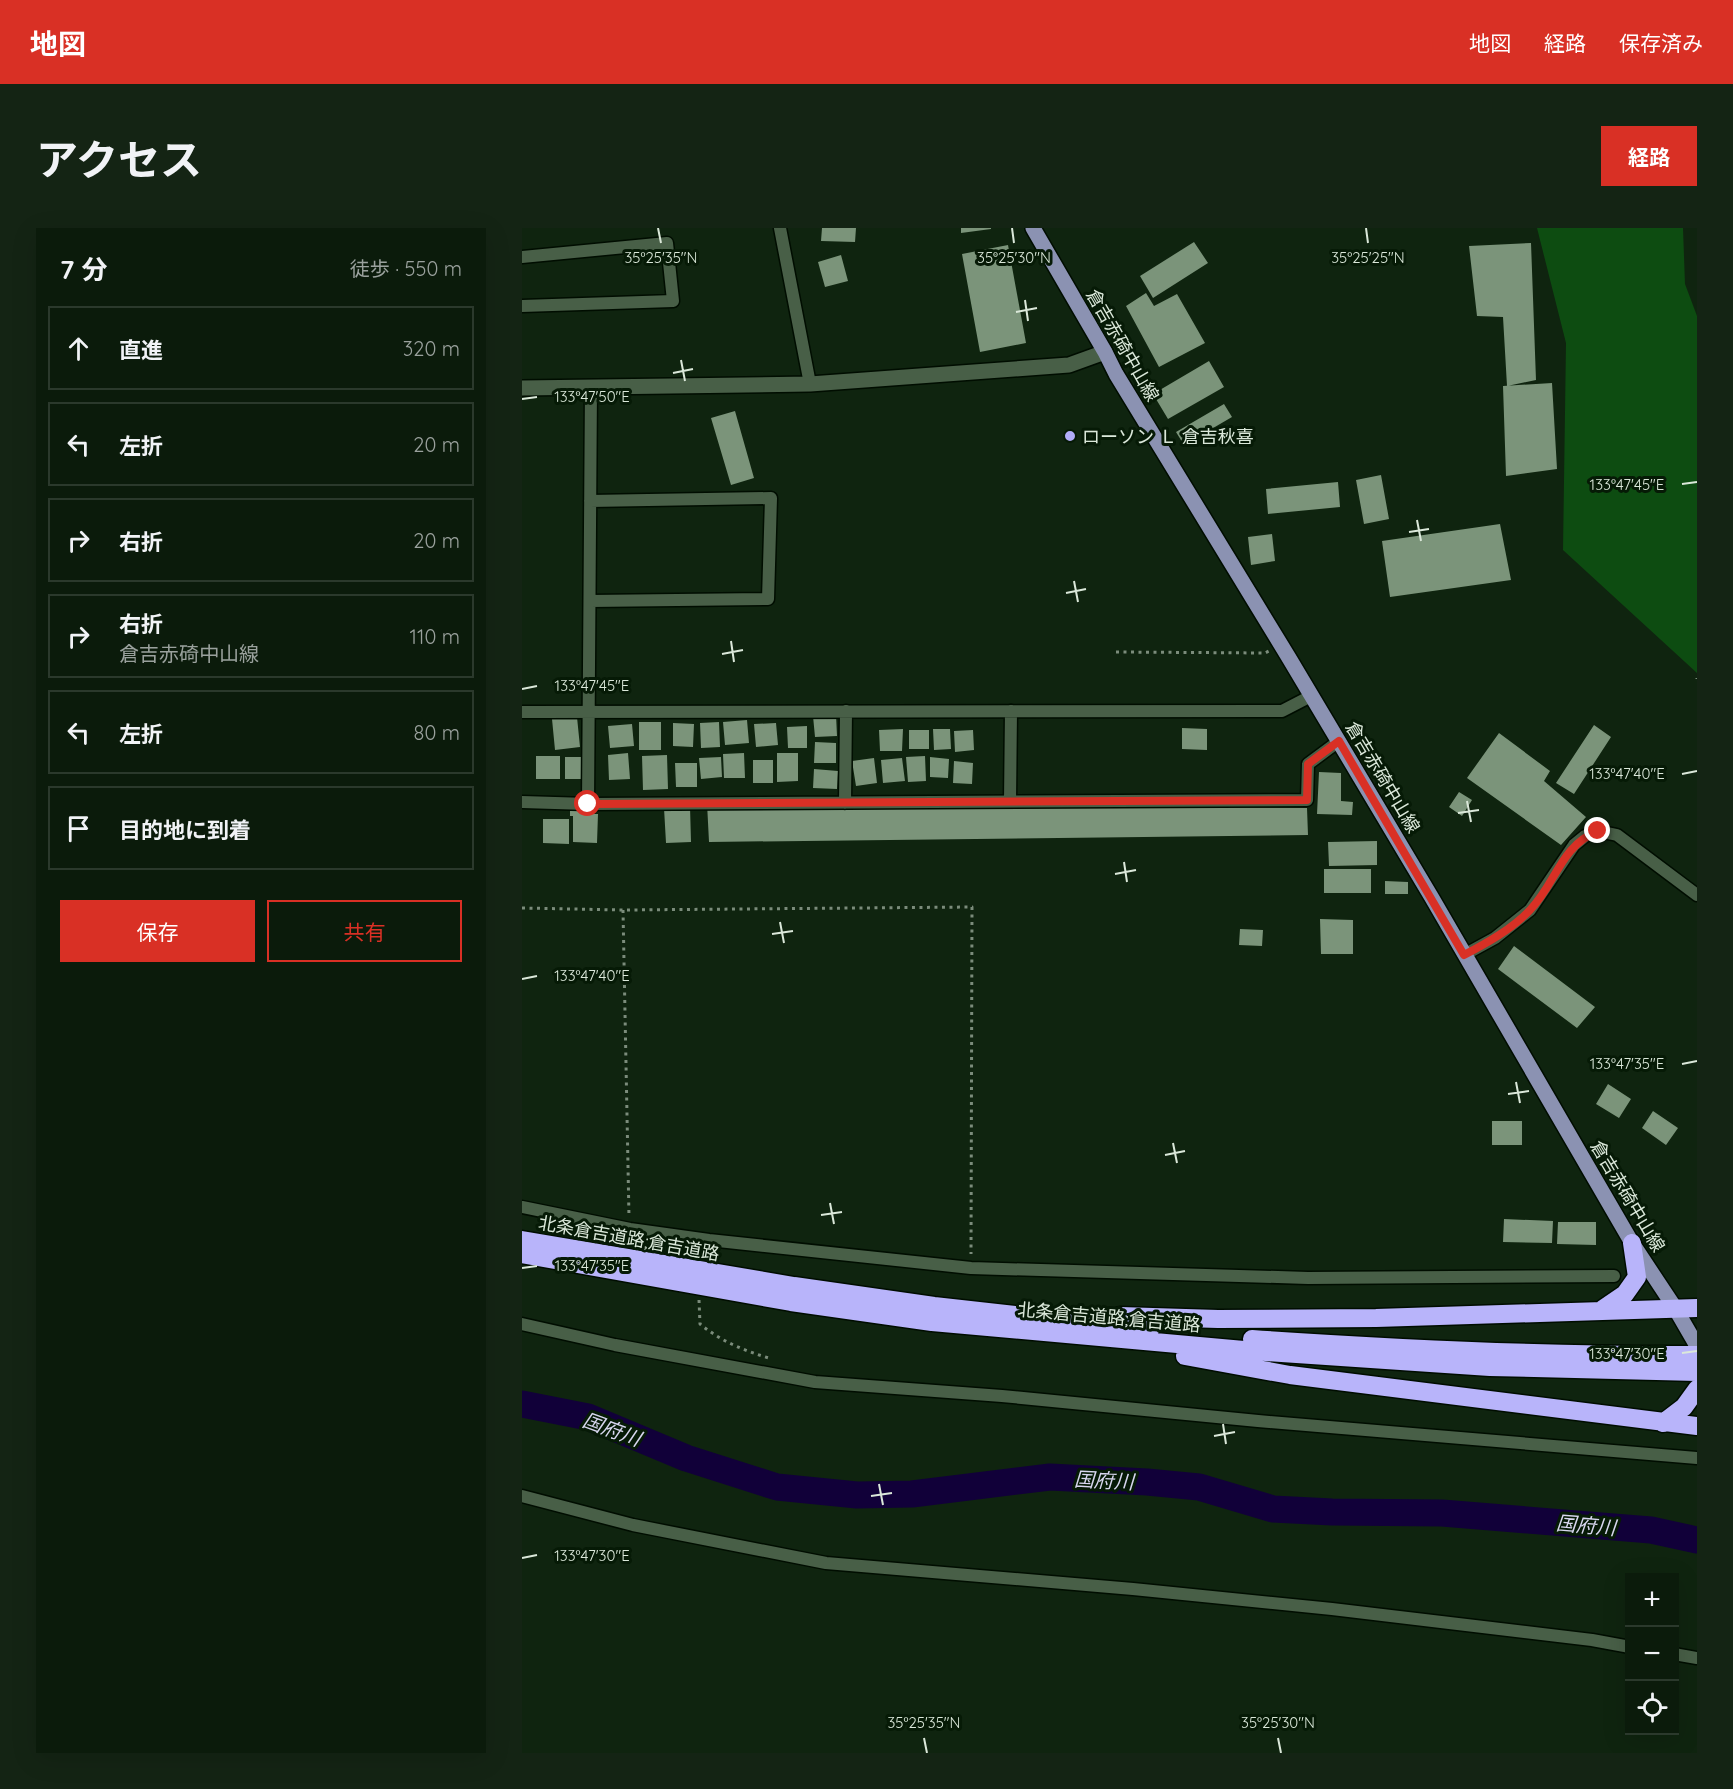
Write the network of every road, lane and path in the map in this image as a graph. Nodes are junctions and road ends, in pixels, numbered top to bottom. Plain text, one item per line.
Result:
1 (780, 228) edge
2 (1033, 228) edge
3 (522, 256) edge
4 (522, 306) edge
5 (1105, 352) junction
6 (810, 384) junction
7 (591, 387) junction
8 (522, 388) edge
9 (590, 501) junction
10 (590, 601) junction
11 (1281, 644) junction
12 (1116, 652) dead end
13 (1311, 696) junction
14 (589, 711) junction
15 (846, 711) junction
16 (1011, 711) junction
17 (522, 712) edge
18 (1339, 741) junction
19 (1010, 801) junction
20 (522, 802) edge
21 (845, 803) junction
22 (588, 804) junction
23 (1697, 895) edge
24 (522, 908) edge
25 (623, 910) junction
26 (1464, 955) junction
27 (522, 1207) edge
28 (630, 1229) junction
29 (522, 1240) edge
30 (1632, 1243) junction
31 (522, 1254) edge
32 (971, 1268) junction
33 (1614, 1276) dead end
34 (699, 1299) dead end
35 (1675, 1308) junction
36 (1697, 1308) edge
37 (1603, 1310) junction
38 (992, 1313) junction
39 (522, 1324) edge
40 (1072, 1335) junction
41 (1697, 1346) edge
42 (1697, 1355) edge
43 (774, 1359) dead end
44 (1666, 1363) junction
45 (1697, 1372) edge
46 (1697, 1389) edge
47 (1663, 1423) junction
48 (1697, 1426) edge
49 (1697, 1458) edge
50 (522, 1496) edge
51 (1625, 1646) edge
52 (1679, 1655) edge
53 (1697, 1658) edge

1 - 6 street
2 - 5 main road, 倉吉赤碕中山線
3 - 4 street
5 - 6 street
5 - 11 main road, 倉吉赤碕中山線
6 - 7 street
7 - 8 street
7 - 9 street
9 - 10 street
9 - 10 street
10 - 14 street
11 - 12 path
11 - 13 main road, 倉吉赤碕中山線
13 - 16 street
13 - 18 main road, 倉吉赤碕中山線
14 - 15 street
14 - 17 street
14 - 22 street
15 - 16 street
15 - 21 street
16 - 19 street
18 - 19 street
18 - 26 main road, 倉吉赤碕中山線
19 - 21 street
20 - 22 street
21 - 22 street
23 - 26 street
24 - 25 path
25 - 28 path
25 - 32 path
26 - 30 main road, 倉吉赤碕中山線
27 - 28 street
28 - 32 street
29 - 38 highway, 北条倉吉道路;倉吉道路
30 - 35 main road, 倉吉赤碕中山線
30 - 37 highway
31 - 40 highway, 北条倉吉道路;倉吉道路
32 - 33 street
34 - 43 path
35 - 36 highway
35 - 37 highway
35 - 41 main road, 倉吉赤碕中山線
37 - 38 highway
38 - 44 highway, 北条倉吉道路;倉吉道路
39 - 49 street
40 - 44 highway, 北条倉吉道路;倉吉道路
40 - 47 highway
42 - 44 highway, 北条倉吉道路;倉吉道路
44 - 45 highway, 北条倉吉道路;倉吉道路
46 - 47 highway
47 - 48 highway
50 - 51 street
52 - 53 street

